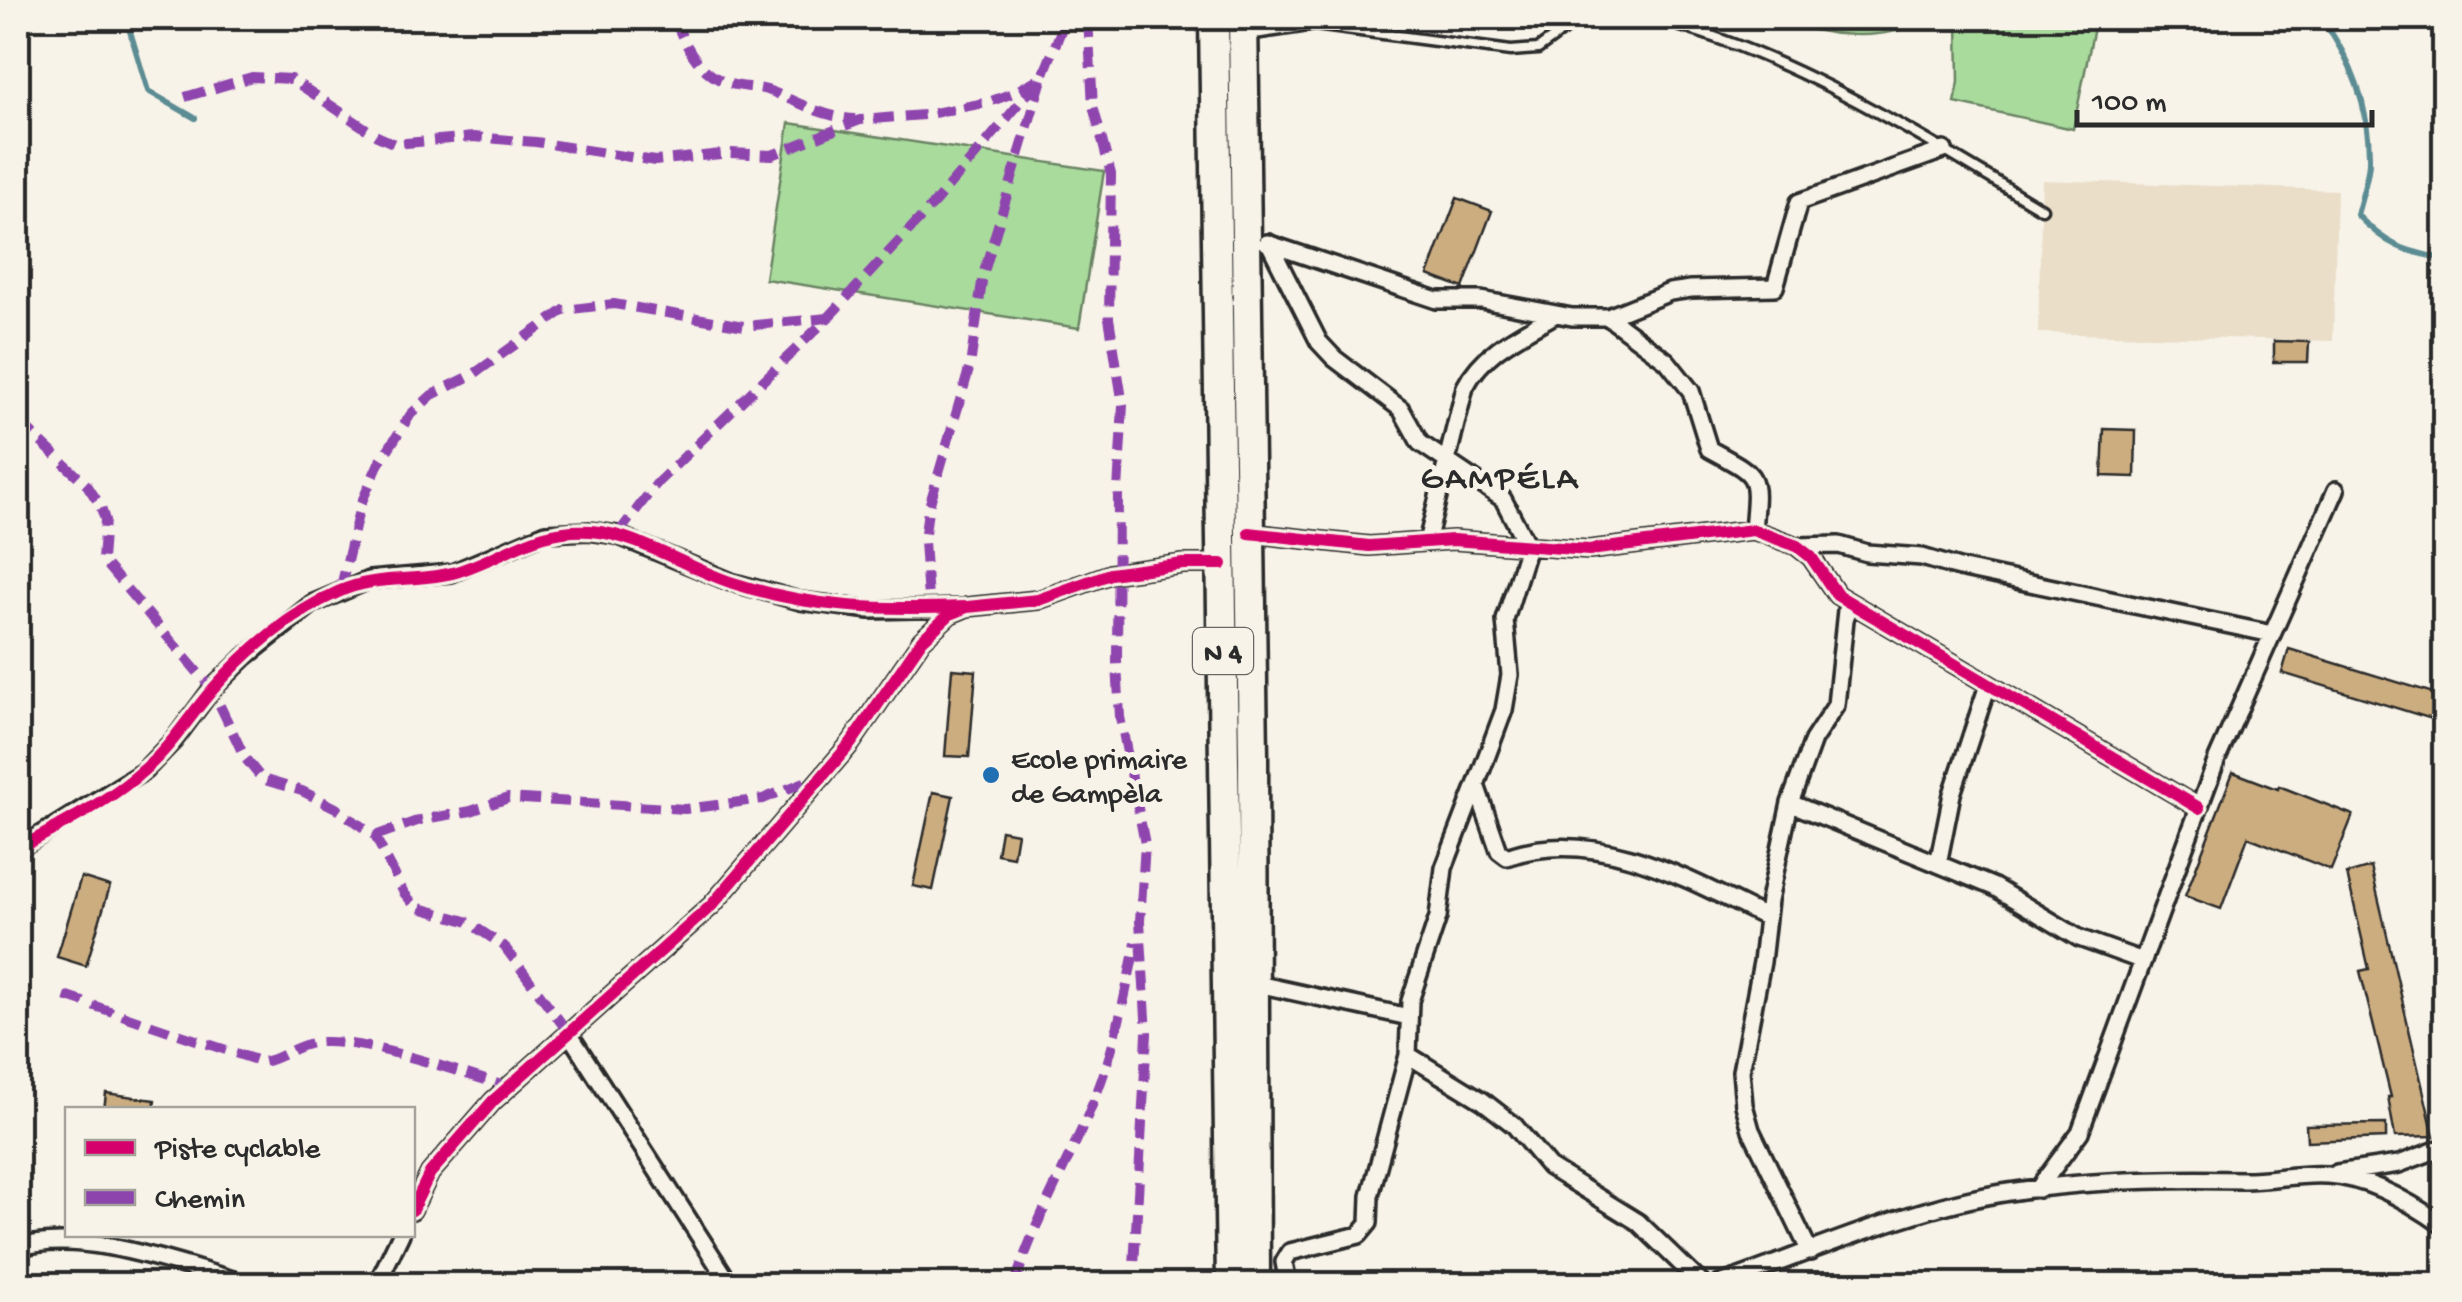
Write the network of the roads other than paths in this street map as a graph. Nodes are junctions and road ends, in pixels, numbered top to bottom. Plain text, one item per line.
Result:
1 (1214, 18) edge
2 (1586, 18) edge
3 (1651, 18) edge
4 (1243, 27) edge
5 (1944, 150) junction
6 (2042, 210) dead end
7 (1256, 241) junction
8 (1556, 314) junction
9 (1608, 317) junction
10 (1447, 462) junction
11 (2336, 490) dead end
12 (1753, 530) junction
13 (1249, 533) junction
14 (1427, 542) junction
15 (1797, 546) junction
16 (1528, 547) junction
17 (1222, 564) junction
18 (1846, 601) junction
19 (966, 607) junction
20 (2272, 634) junction
21 (1988, 684) junction
22 (1476, 785) junction
23 (1790, 803) junction
24 (2198, 808) junction
25 (18, 850) edge
26 (1938, 864) junction
27 (1767, 918) junction
28 (2143, 960) junction
29 (1254, 983) junction
30 (1409, 1017) junction
31 (568, 1032) junction
32 (1408, 1055) junction
33 (2444, 1147) edge
34 (2328, 1174) junction
35 (2038, 1189) junction
36 (415, 1204) edge
37 (2444, 1226) edge
38 (400, 1237) edge
39 (18, 1248) edge
40 (1810, 1252) junction
41 (248, 1284) edge
42 (377, 1284) edge
43 (730, 1284) edge
44 (1231, 1284) edge
45 (1255, 1284) edge
46 (1288, 1284) edge
47 (1702, 1284) edge
48 (1720, 1284) edge

1 - 17 highway, N 4
2 - 4 lane
3 - 5 lane
4 - 7 highway, N 4
5 - 6 lane
5 - 9 street
7 - 8 street
7 - 10 street
7 - 13 highway, N 4
8 - 9 street
8 - 10 street
9 - 12 street
10 - 14 street
10 - 16 street
11 - 20 street
12 - 15 street
12 - 16 street
13 - 14 street
13 - 29 highway, N 4
14 - 16 street
15 - 18 street
15 - 20 street
16 - 22 street
17 - 19 street
17 - 44 highway, N 4
18 - 21 street
18 - 23 street
19 - 25 street
19 - 31 street
20 - 24 street
21 - 24 street
21 - 26 street
22 - 27 street
22 - 30 street
23 - 26 street
23 - 27 street
24 - 28 street
26 - 28 street
27 - 40 street
28 - 35 street
29 - 30 street
29 - 45 highway, N 4
30 - 32 street
31 - 36 street
31 - 43 street
32 - 46 street
32 - 47 street
33 - 34 street
34 - 35 street
34 - 37 street
35 - 40 street
38 - 42 street
39 - 41 street
40 - 48 street

